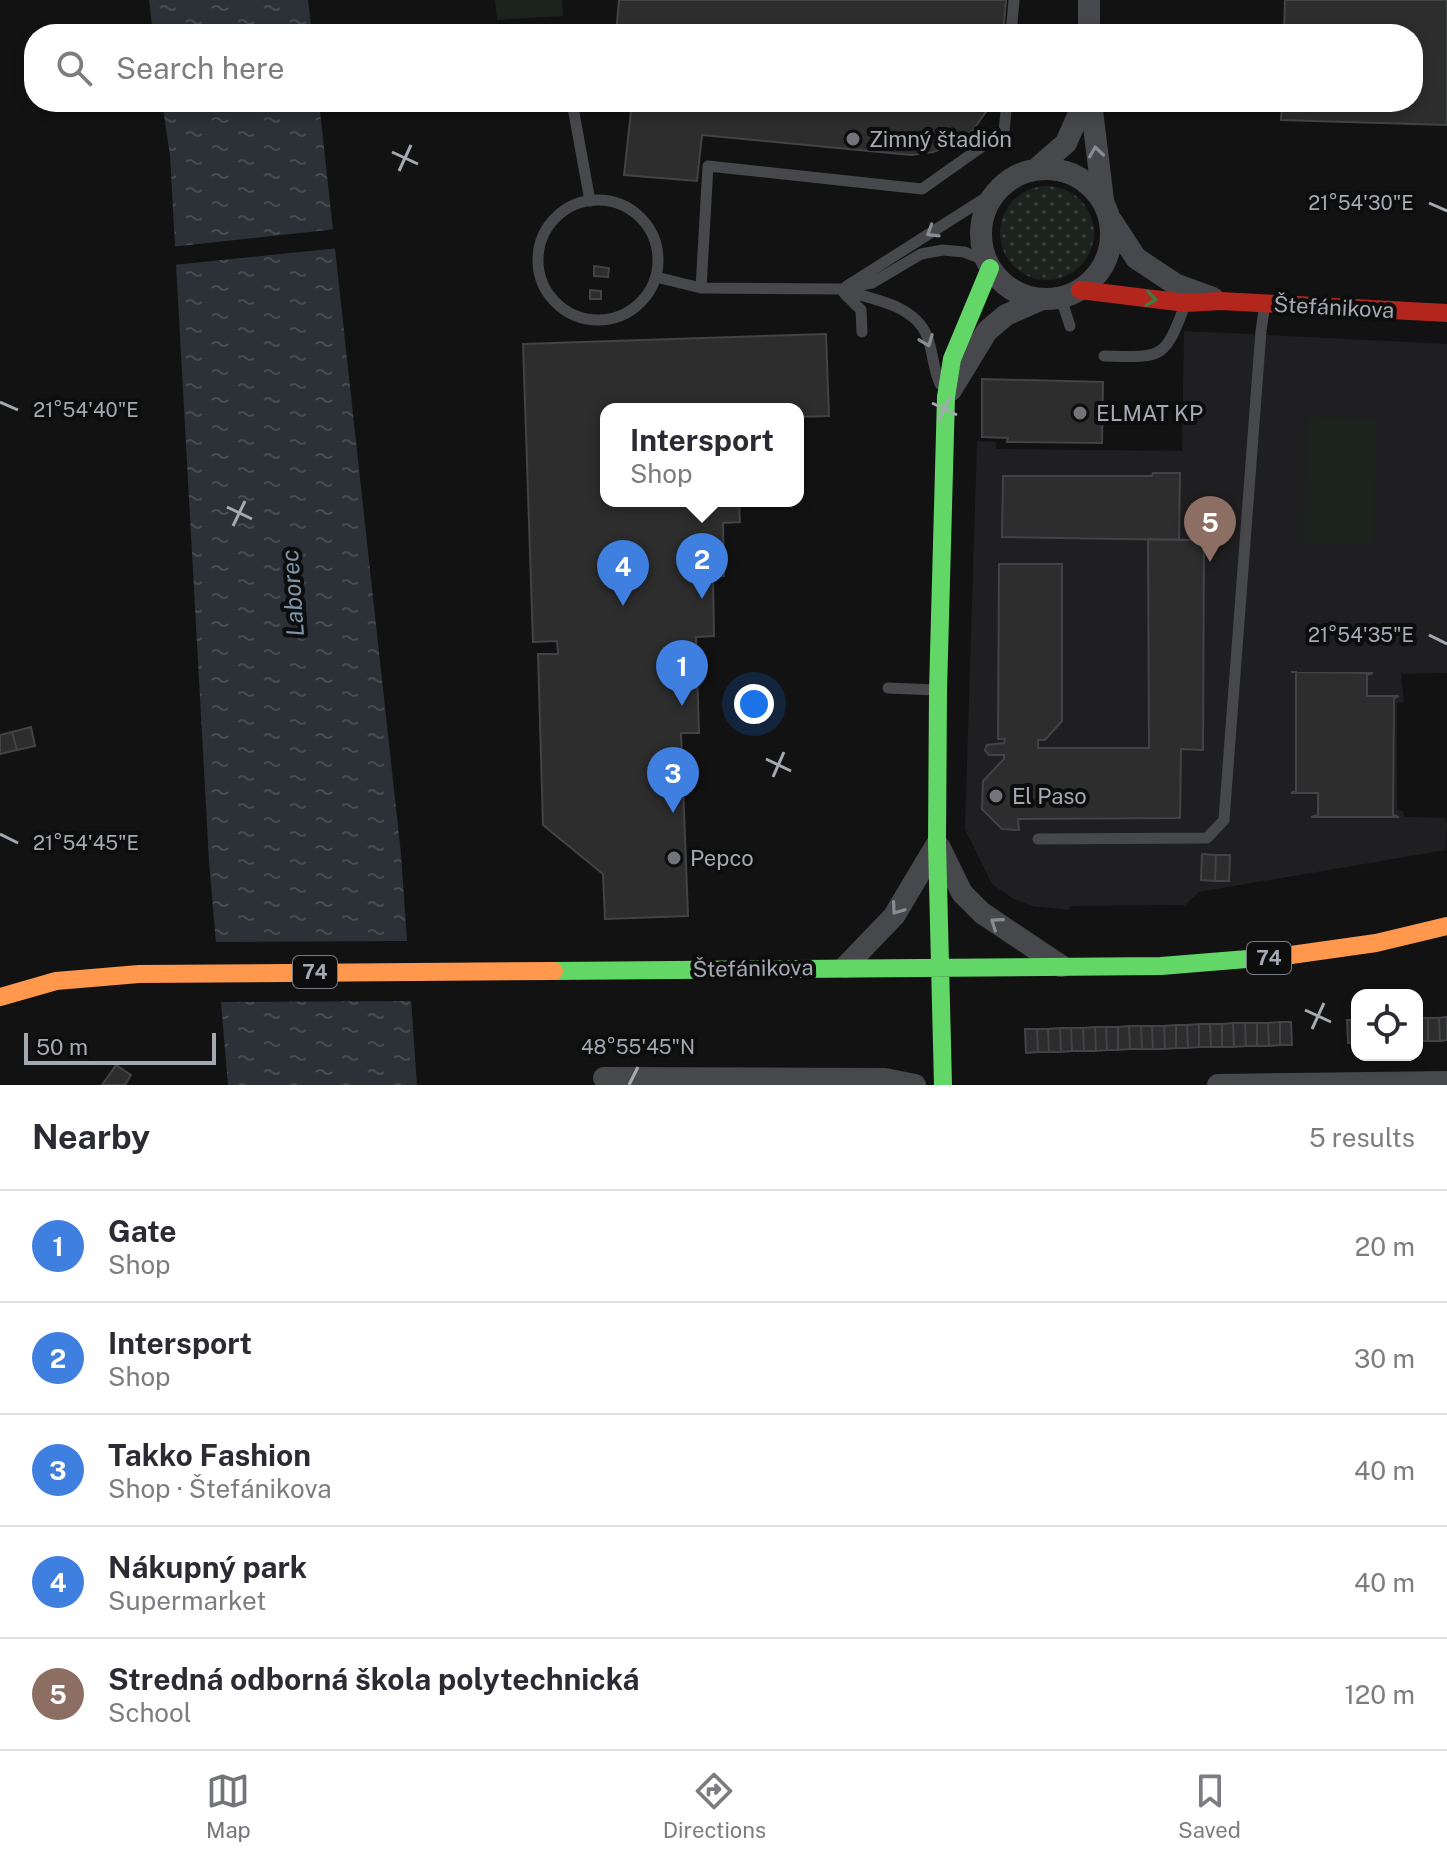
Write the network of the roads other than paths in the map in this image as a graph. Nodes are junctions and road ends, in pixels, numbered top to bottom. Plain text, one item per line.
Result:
1 (1014, 0) edge
2 (1089, 0) edge
3 (1012, 24) edge
4 (1089, 24) edge
5 (574, 112) edge
6 (1006, 112) edge
7 (1080, 112) edge
8 (1092, 112) edge
9 (1035, 170) junction
10 (998, 190) junction
11 (590, 201) junction
12 (1107, 211) junction
13 (988, 264) junction
14 (656, 277) junction
15 (701, 288) junction
16 (841, 289) junction
17 (1061, 296) junction
18 (1221, 301) junction
19 (1186, 303) junction
20 (1265, 303) junction
21 (1447, 313) edge
22 (1070, 326) dead end
23 (862, 332) dead end
24 (1104, 356) dead end
25 (946, 397) junction
26 (888, 688) dead end
27 (938, 691) junction
28 (1038, 839) dead end
29 (937, 843) junction
30 (1447, 926) edge
31 (1061, 966) junction
32 (845, 967) junction
33 (941, 968) junction
34 (56, 981) junction
35 (0, 983) edge
36 (0, 997) edge
37 (604, 1082) edge
38 (1447, 1082) edge
39 (1281, 1084) edge
40 (915, 1085) edge
41 (943, 1085) edge
42 (1218, 1085) edge
43 (1224, 1085) edge

1 - 3 lane
2 - 4 street
5 - 11 lane
6 - 15 lane
7 - 9 street
12 -> 8 street
9 - 10 street
9 - 12 street
10 - 13 street
10 -> 16 lane
11 - 14 lane
11 - 14 lane
12 - 17 street
12 - 18 street, Štefánikova
13 - 16 lane
13 - 17 street
13 - 25 main road
14 - 15 lane
15 - 16 lane
16 - 23 lane
16 -> 25 lane
17 -> 19 main road, Štefánikova
17 - 22 lane
17 - 25 street
18 - 19 main road, Štefánikova
18 - 20 main road, Štefánikova
19 - 24 lane
20 - 21 main road, Štefánikova
20 - 28 lane
25 - 27 main road
26 - 27 lane
27 - 29 main road
31 -> 29 street
29 -> 32 street
29 - 33 main road
30 - 31 main road, Štefánikova / 74
31 - 33 main road, Štefánikova / 74
32 - 33 main road, Štefánikova / 74
32 - 34 main road, Štefánikova / 74
33 - 41 main road
34 - 35 main road
34 - 36 main road, 74
37 - 40 street
38 - 39 street
39 - 43 street
42 - 43 street

